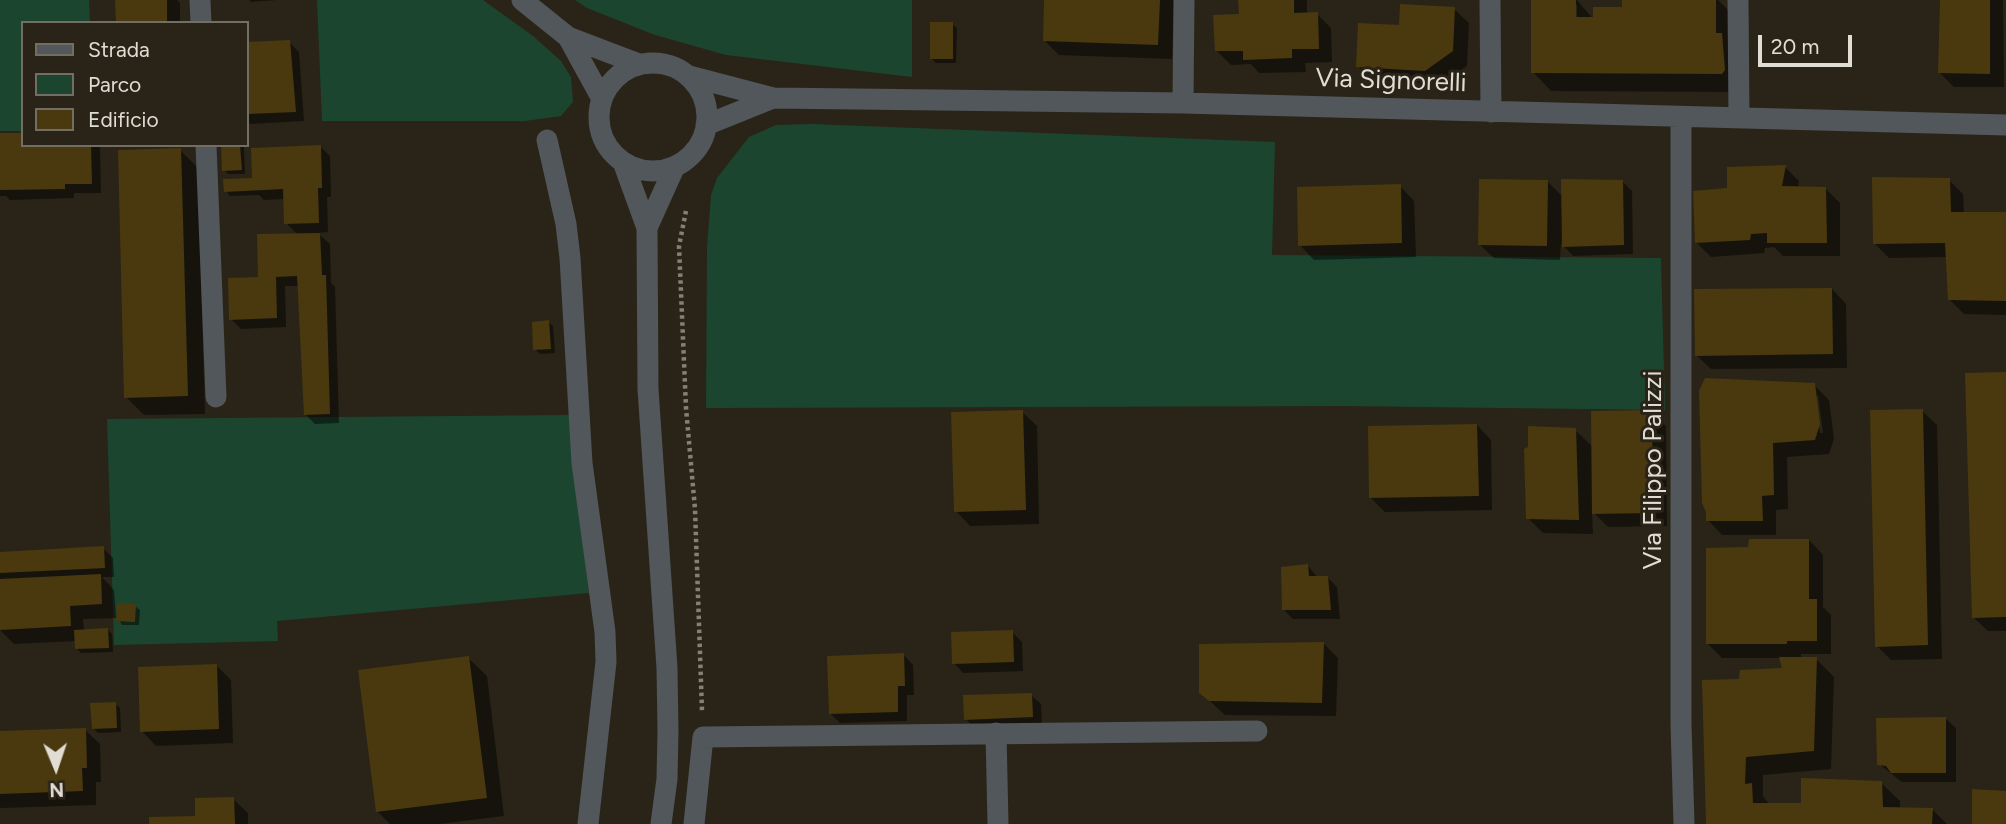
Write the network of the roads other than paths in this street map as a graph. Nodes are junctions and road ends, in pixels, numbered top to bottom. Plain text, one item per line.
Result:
1 (200, 0) edge
2 (522, 0) edge
3 (1184, 0) edge
4 (1490, 0) edge
5 (1738, 0) edge
6 (201, 21) edge
7 (568, 37) junction
8 (639, 64) junction
9 (689, 76) junction
10 (773, 98) junction
11 (601, 99) junction
12 (1183, 103) junction
13 (1491, 112) junction
14 (1681, 117) junction
15 (1739, 118) junction
16 (706, 125) junction
17 (2006, 125) edge
18 (547, 140) dead end
19 (206, 147) edge
20 (623, 162) junction
21 (675, 166) junction
22 (647, 228) junction
23 (216, 397) dead end
24 (1257, 731) dead end
25 (996, 733) junction
26 (589, 824) edge
27 (662, 824) edge
28 (694, 824) edge
29 (998, 824) edge
30 (1684, 824) edge

1 - 6 street
2 - 7 street
3 - 12 street
4 - 13 street
5 - 15 street
7 - 8 street
7 - 11 street
8 - 9 street
8 - 11 street
9 - 10 street, Via Signorelli
9 - 16 street
10 - 12 street, Via Signorelli
10 - 16 street, Via Signorelli
11 - 20 street
12 - 13 street, Via Signorelli
13 - 14 street, Via Signorelli
14 - 15 street, Via Signorelli
14 - 30 street, Via Filippo Palizzi
15 - 17 street, Via Signorelli
16 - 21 street
18 - 26 street
19 - 23 street
20 - 21 street
20 - 22 street
21 - 22 street
22 - 27 street
24 - 25 street
25 - 28 street
25 - 29 street

